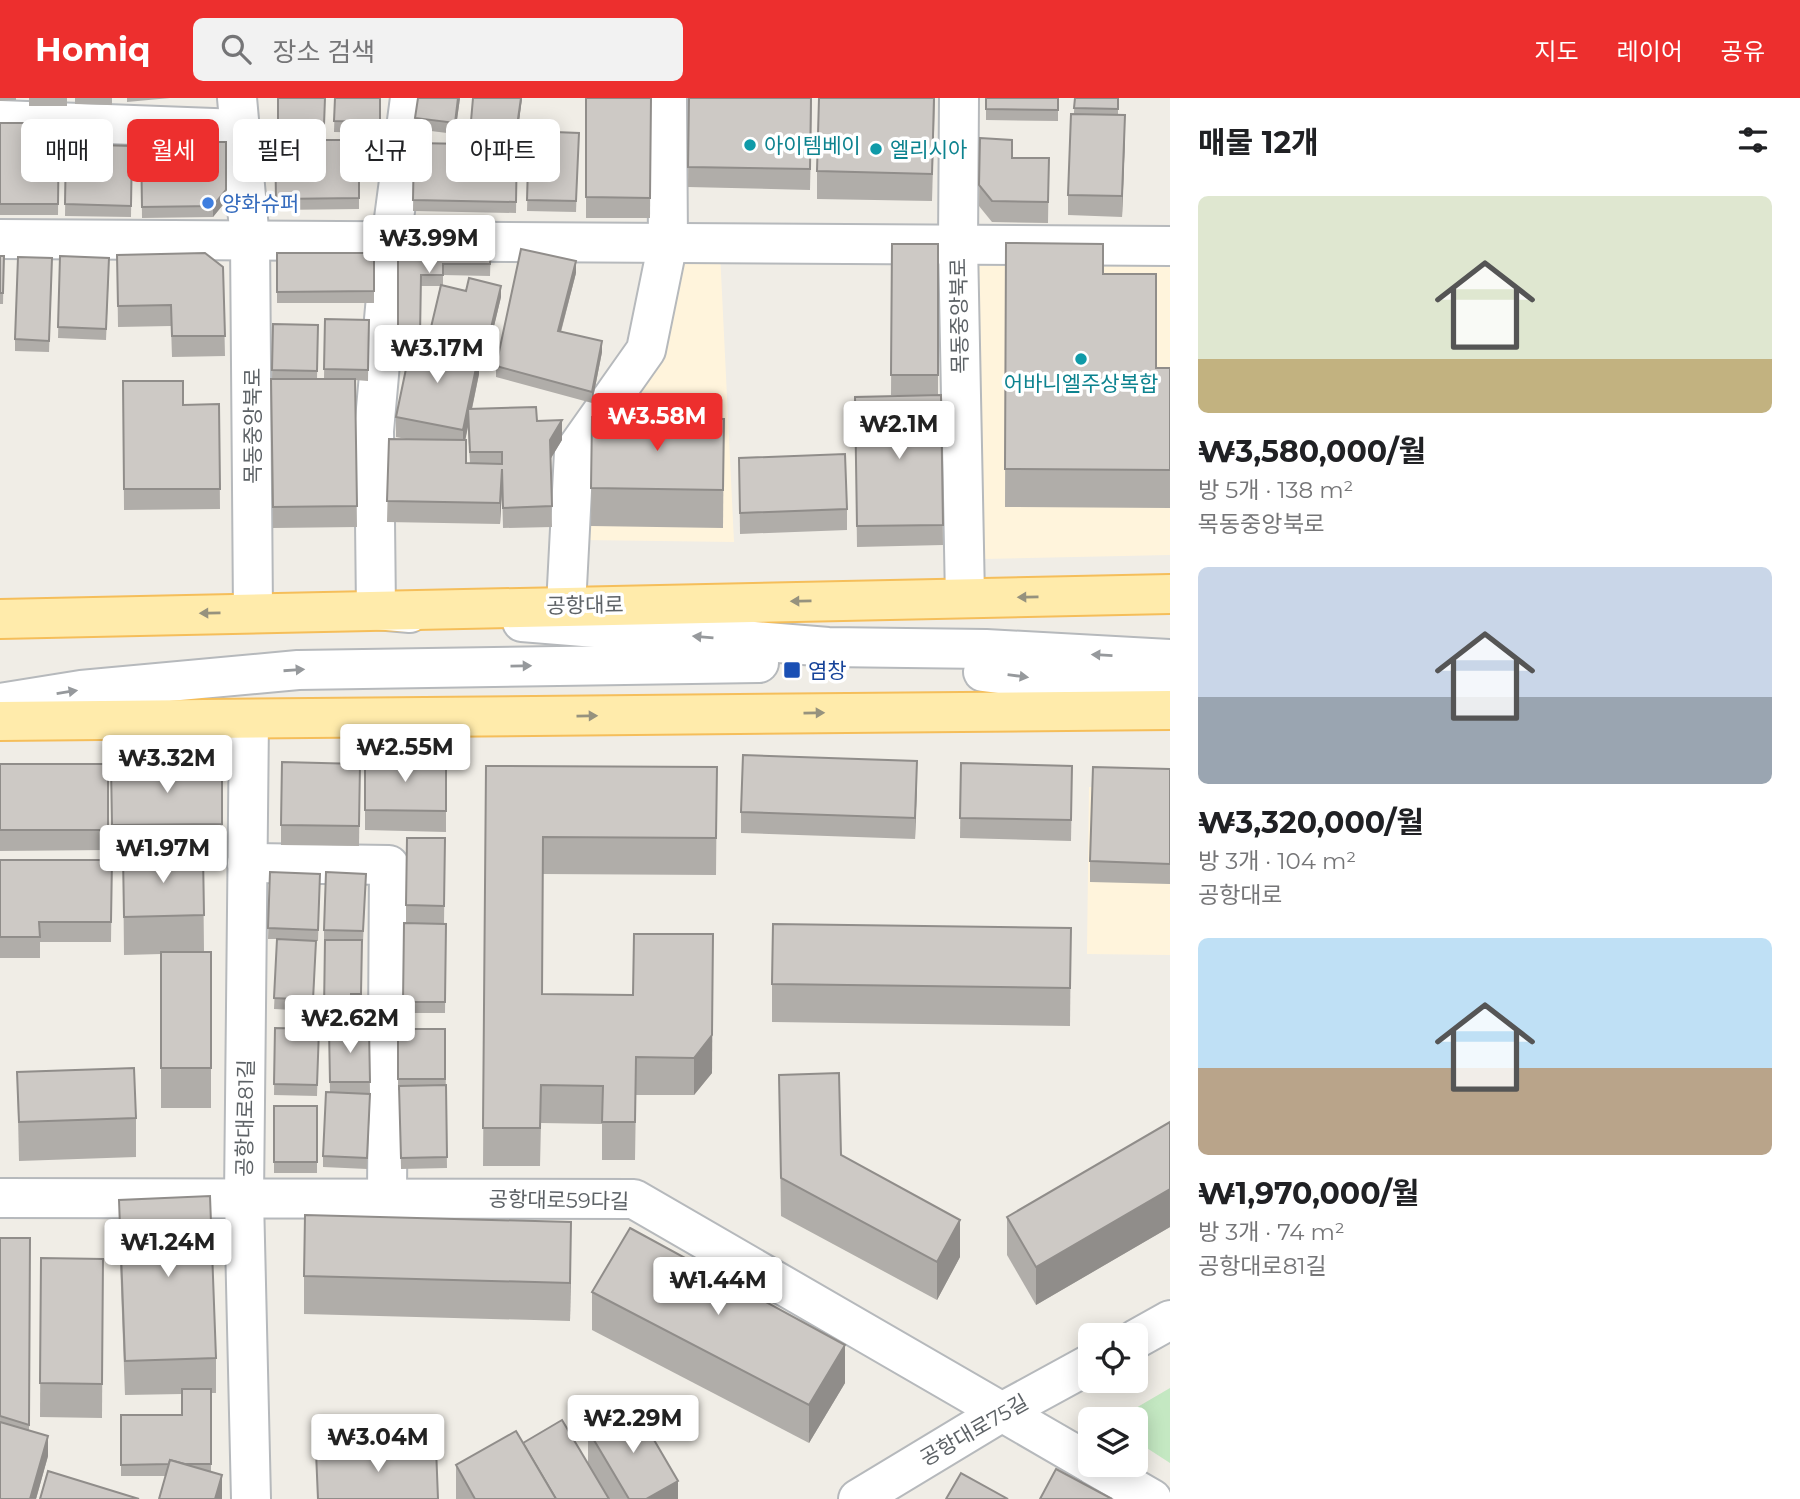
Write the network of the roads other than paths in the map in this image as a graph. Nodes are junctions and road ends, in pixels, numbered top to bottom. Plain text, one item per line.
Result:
1 (410, 98) edge
2 (667, 98) edge
3 (959, 98) edge
4 (238, 113) edge
5 (0, 120) edge
6 (0, 239) edge
7 (250, 240) junction
8 (391, 241) junction
9 (668, 243) junction
10 (958, 244) junction
11 (1170, 246) edge
12 (1170, 594) edge
13 (965, 598) junction
14 (566, 606) junction
15 (376, 610) junction
16 (253, 612) junction
17 (0, 619) edge
18 (1170, 659) edge
19 (1170, 695) edge
20 (0, 703) edge
21 (1170, 710) edge
22 (249, 719) junction
23 (0, 721) edge
24 (247, 863) junction
25 (0, 1198) edge
26 (244, 1198) junction
27 (387, 1198) junction
28 (1170, 1320) edge
29 (1148, 1332) edge
30 (1078, 1371) edge
31 (1003, 1412) junction
32 (1078, 1456) edge
33 (1114, 1477) edge
34 (251, 1499) edge
35 (858, 1499) edge
36 (1152, 1499) edge

1 - 8 street
2 - 9 street
3 - 10 street
4 - 5 street
4 - 7 street
6 - 7 street, 목동중앙북로
7 - 8 street, 목동중앙북로
7 - 16 street, 목동중앙북로
8 - 9 street, 목동중앙북로
8 - 15 street
9 - 10 street, 목동중앙북로
9 - 14 street
10 - 11 street, 목동중앙북로
10 - 13 street, 목동중앙북로
12 -> 13 main road, 공항대로
13 -> 14 main road, 공항대로
14 - 15 main road, 공항대로
15 - 16 main road, 공항대로
18 -> 15 street
16 -> 17 main road, 공항대로
20 -> 19 street
22 -> 21 main road
22 - 23 main road
22 - 24 street, 공항대로81길
24 - 26 street, 공항대로81길
24 - 27 street
25 - 26 street, 공항대로59다길
26 - 27 street, 공항대로59다길
26 - 34 street, 공항대로81길
27 - 31 street, 공항대로59다길
28 - 29 street
30 - 31 street, 공항대로75길
31 - 32 street, 공항대로59다길
31 - 35 street, 공항대로75길
33 - 36 street, 공항대로59다길

